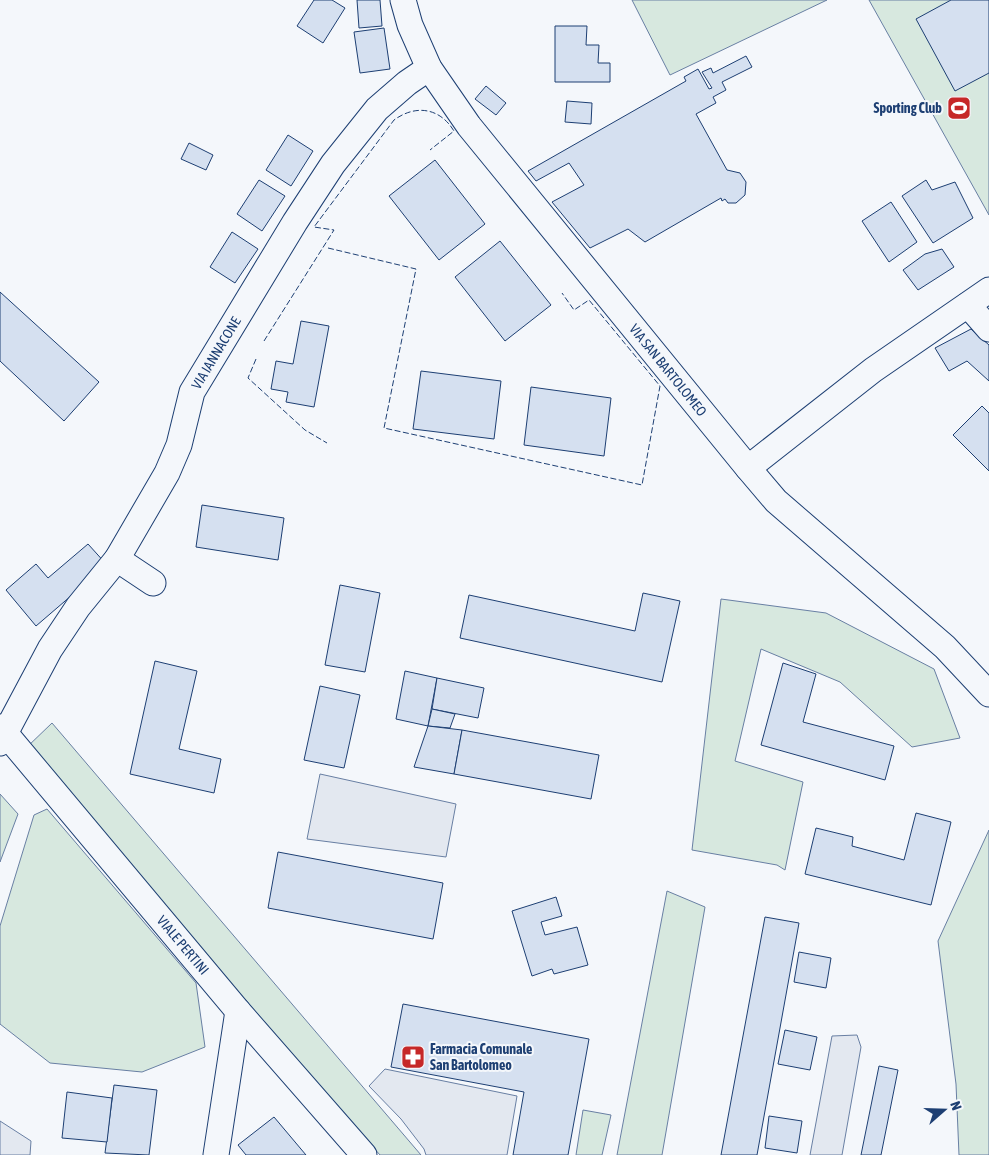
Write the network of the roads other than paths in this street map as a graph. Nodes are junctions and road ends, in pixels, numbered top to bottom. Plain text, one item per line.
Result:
1 (403, 0) edge
2 (429, 68) junction
3 (989, 290) edge
4 (968, 305) junction
5 (989, 329) edge
6 (748, 468) junction
7 (117, 559) junction
8 (153, 583) dead end
9 (989, 694) edge
10 (2, 734) edge
11 (238, 1011) junction
12 (216, 1155) edge
13 (364, 1155) edge

1 - 2 street, VIA SAN BARTOLOMEO
2 - 6 street, VIA SAN BARTOLOMEO
2 - 7 street, VIA IANNACONE
3 - 4 street
4 - 5 street
4 - 6 street
6 - 9 street, VIA SAN BARTOLOMEO
7 - 8 street
7 - 10 street, VIA IANNACONE
10 - 11 street, VIALE PERTINI
11 - 12 street
11 - 13 street, VIALE PERTINI

